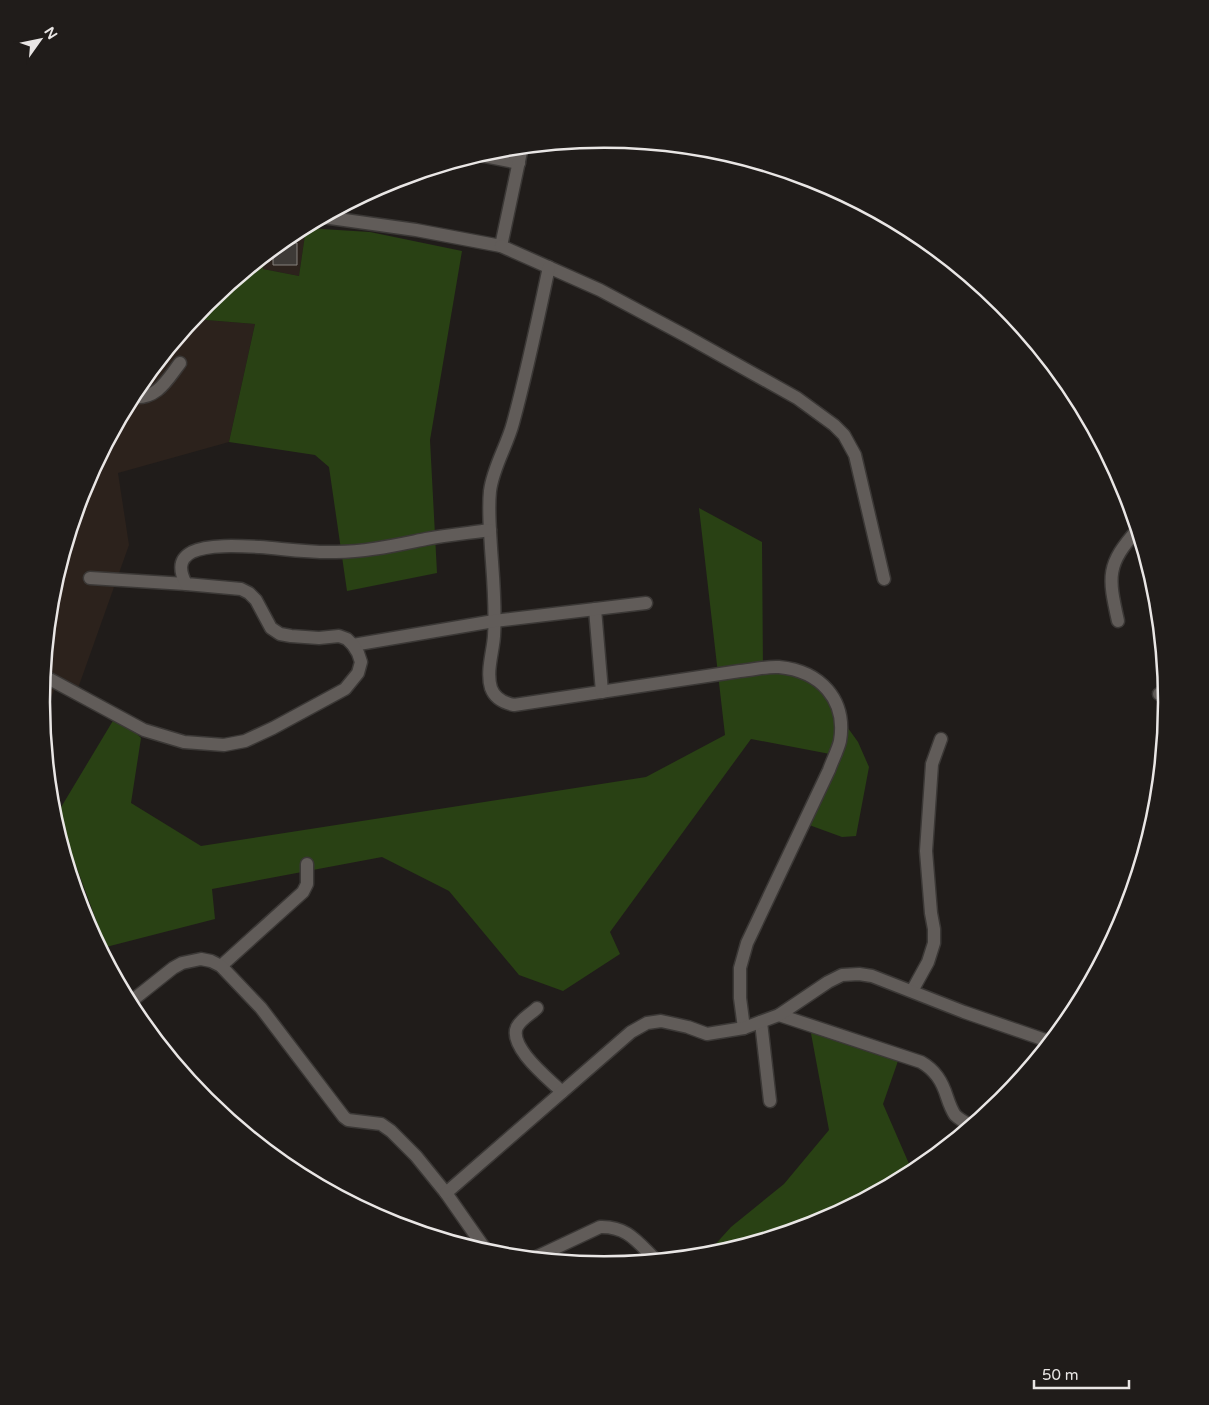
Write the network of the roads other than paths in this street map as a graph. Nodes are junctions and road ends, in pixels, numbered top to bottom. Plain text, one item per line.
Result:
1 (521, 155) edge
2 (498, 159) edge
3 (519, 163) junction
4 (334, 218) edge
5 (500, 246) junction
6 (548, 267) junction
7 (180, 363) dead end
8 (141, 398) edge
9 (490, 530) junction
10 (1133, 535) edge
11 (90, 578) dead end
12 (884, 579) dead end
13 (186, 584) junction
14 (646, 603) dead end
15 (595, 609) junction
16 (1118, 620) dead end
17 (494, 621) junction
18 (353, 644) junction
19 (51, 680) edge
20 (602, 692) junction
21 (941, 738) dead end
22 (307, 864) dead end
23 (221, 966) junction
24 (912, 991) junction
25 (135, 998) edge
26 (537, 1008) dead end
27 (779, 1015) junction
28 (761, 1022) junction
29 (744, 1028) junction
30 (1044, 1040) edge
31 (562, 1092) junction
32 (770, 1101) dead end
33 (966, 1123) edge
34 (446, 1193) junction
35 (481, 1242) edge
36 (544, 1253) edge
37 (650, 1255) edge

1 - 3 street
2 - 3 street
3 - 5 street
4 - 5 street
5 - 6 street
6 - 9 street
6 - 12 street
7 - 8 street
9 - 13 street
9 - 17 street
10 - 16 street
11 - 13 street
13 - 18 street
14 - 15 street
15 - 17 street
15 - 20 street
17 - 18 street
17 - 20 street
18 - 19 street
20 - 29 street
21 - 24 street
22 - 23 street
23 - 25 street
23 - 34 street
24 - 27 street
24 - 30 street
26 - 31 street
27 - 28 street
27 - 33 street
28 - 29 street
28 - 32 street
29 - 31 street
31 - 34 street
34 - 35 street
36 - 37 street

